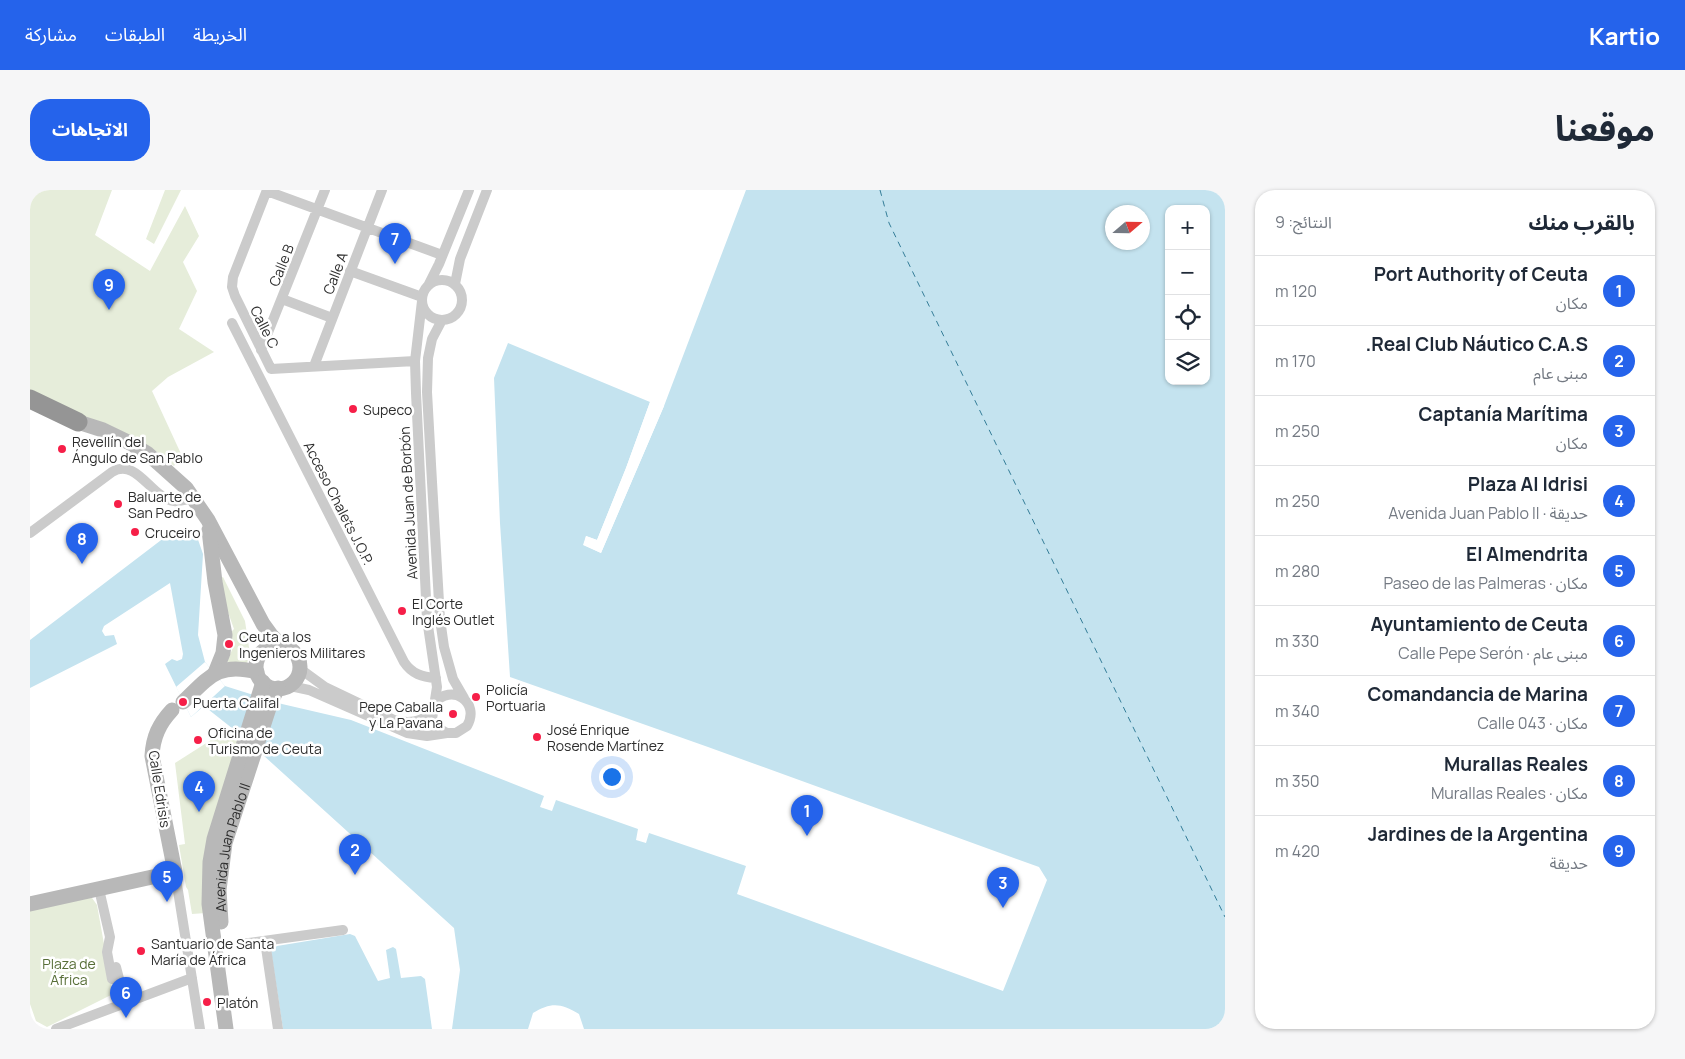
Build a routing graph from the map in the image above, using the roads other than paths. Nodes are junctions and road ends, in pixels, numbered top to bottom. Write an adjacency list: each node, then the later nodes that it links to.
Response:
1 (325, 190): 6 (street, Calle B)
2 (382, 190): 7 (street, Calle A)
3 (468, 190): 8 (street)
4 (487, 190): 11 (street)
5 (267, 191): 6 (street); 17 (street, Calle C)
6 (317, 210): 7 (street); 13 (street, Calle B)
7 (367, 228): 8 (street); 9 (street, Calle A)
8 (442, 255): 10 (street)
9 (350, 271): 12 (street); 14 (street, Calle A)
10 (429, 284): 11 (street); 12 (street)
11 (455, 284): 15 (street)
12 (422, 299): 15 (street); 18 (street, Avenida Juan de Borbón)
13 (282, 300): 14 (street); 17 (street, Calle B)
14 (332, 318): 19 (street, Calle A)
15 (442, 320): 31 (street, Avenida Juan de Borbón)
16 (232, 323): 29 (street, Acceso Chalets J.O.P.)
17 (261, 350): 19 (street, Calle C)
18 (415, 361): 19 (street, Calle C); 29 (street, Avenida Juan de Borbón)
19 (314, 366)
20 (30, 399): 22 (highway)
21 (30, 410): 22 (highway)
22 (78, 422): 23 (main road)
23 (194, 498): 24 (main road); 25 (street)
24 (208, 520): 26 (main road); 28 (main road, Calle Edrisis)
25 (30, 532)
26 (281, 645): 27 (main road); 30 (main road)
27 (299, 668): 30 (main road); 32 (street)
28 (215, 673): 30 (main road); 35 (main road, Calle Edrisis)
29 (436, 678): 32 (street, Avenida Juan de Borbón)
30 (269, 688): 33 (street); 34 (main road)
31 (464, 699): 32 (street); 33 (street)
32 (433, 709): 33 (street)
33 (447, 733)
34 (247, 754): 47 (main road, Avenida Juan Pablo II); 48 (main road, Avenida Juan Pablo II)
35 (175, 872): 36 (main road); 42 (street)
36 (99, 889): 37 (main road); 40 (street)
37 (30, 904)
38 (344, 930): 39 (street)
39 (265, 941): 41 (street); 49 (street)
40 (110, 942): 43 (street); 44 (street)
41 (241, 944)
42 (192, 978): 44 (street); 46 (street)
43 (112, 979)
44 (125, 1002): 45 (street)
45 (61, 1028)
46 (200, 1029)
47 (226, 1029)
48 (234, 1029)
49 (278, 1029)

